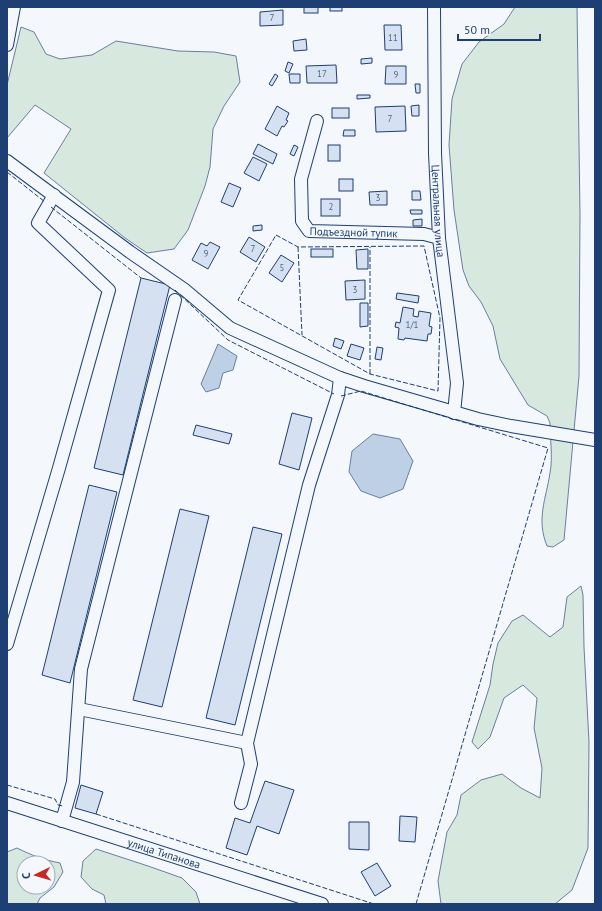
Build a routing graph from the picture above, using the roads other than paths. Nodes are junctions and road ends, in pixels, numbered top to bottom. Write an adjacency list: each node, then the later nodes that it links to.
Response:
1 (14, 7): 3 (street)
2 (434, 7): 7 (street, Центральная улица)
3 (7, 45)
4 (318, 121): 7 (street, Подъездной тупик)
5 (7, 161): 6 (street)
6 (54, 195): 9 (street); 12 (street)
7 (439, 238): 10 (street, Центральная улица)
8 (175, 300): 13 (street)
9 (340, 378): 10 (street); 14 (street)
10 (454, 413): 11 (street)
11 (595, 440)
12 (7, 644)
13 (79, 709): 14 (street); 17 (street)
14 (247, 743): 16 (street)
15 (7, 803): 17 (street, улица Типанова)
16 (241, 803)
17 (62, 821): 18 (street, улица Типанова)
18 (322, 904)

